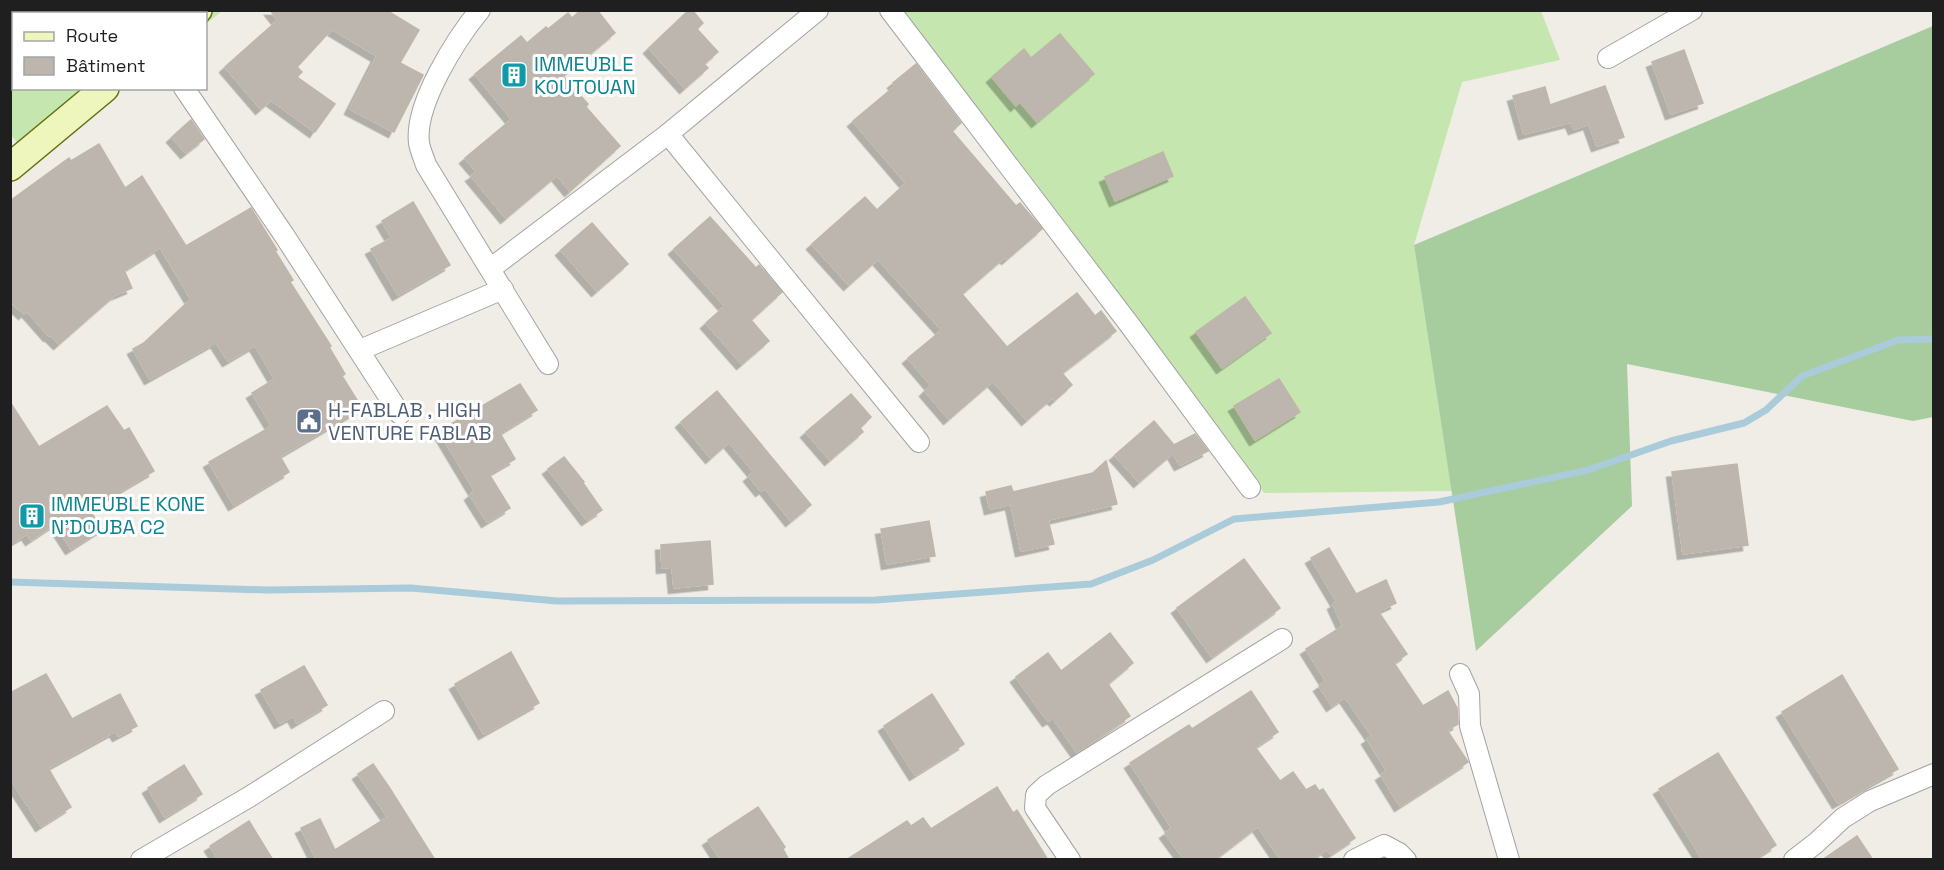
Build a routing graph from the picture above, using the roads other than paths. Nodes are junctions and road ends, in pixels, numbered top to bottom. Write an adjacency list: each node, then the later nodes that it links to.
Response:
1 (480, 10): 10 (street)
2 (818, 10): 8 (street)
3 (890, 10): 16 (street)
4 (1692, 10): 5 (street)
5 (1608, 58)
6 (103, 90): 9 (street)
7 (185, 90): 12 (street)
8 (668, 134): 10 (street); 15 (street)
9 (10, 167)
10 (490, 269): 11 (street)
11 (503, 289): 12 (street); 13 (street)
12 (360, 350): 14 (street)
13 (548, 364)
14 (400, 414)
15 (919, 442)
16 (1250, 488)
17 (1282, 639): 22 (street)
18 (1460, 674): 25 (street)
19 (384, 711): 21 (street)
20 (1934, 774): 26 (street)
21 (141, 860)
22 (1070, 860)
23 (1354, 860): 24 (street)
24 (1406, 860)
25 (1509, 860)
26 (1794, 860)

